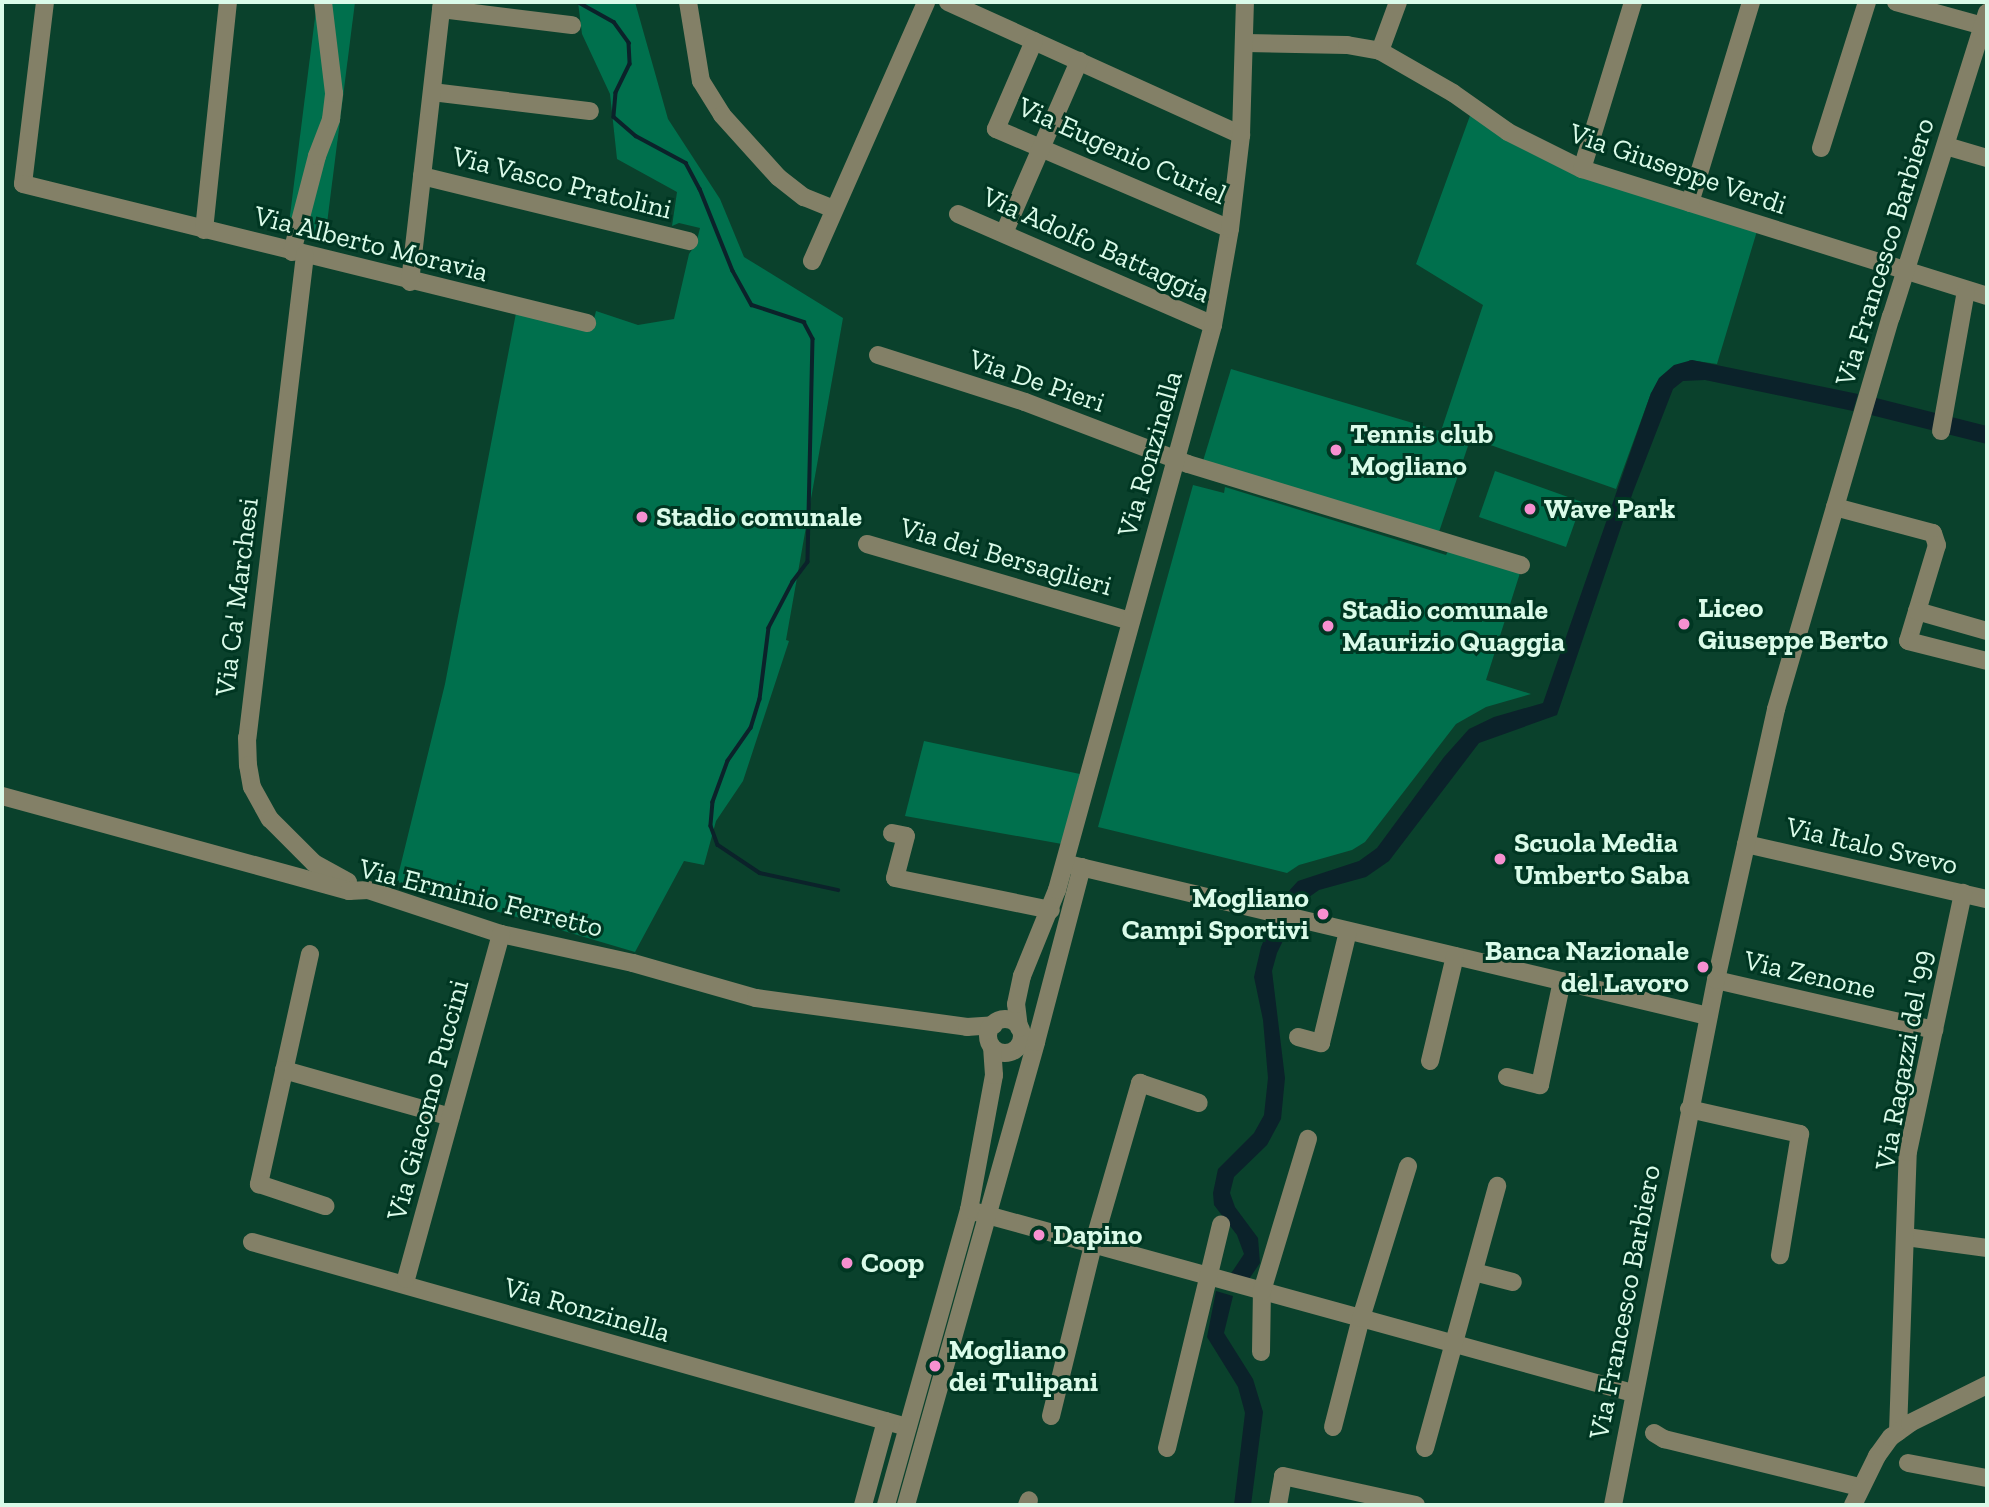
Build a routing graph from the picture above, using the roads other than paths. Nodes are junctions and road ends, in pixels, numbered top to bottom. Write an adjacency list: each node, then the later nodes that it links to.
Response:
1 (45, 2): 33 (street, Via Alberto Moravia)
2 (228, 2): 33 (street)
3 (323, 2): 36 (street, Via Ca' Marchesi)
4 (688, 2): 30 (street)
5 (926, 2): 30 (street)
6 (948, 2): 16 (street)
7 (1245, 2): 17 (street, Via Ronzinella)
8 (1398, 2): 18 (street)
9 (1633, 2): 27 (street)
10 (1751, 2): 29 (street)
11 (1867, 2): 25 (street)
12 (1896, 2): 14 (street)
13 (441, 6): 15 (street); 20 (street)
14 (1985, 20): 23 (street, Via Francesco Barbiero)
15 (572, 25)
16 (1034, 41): 19 (street); 24 (street, Via Eugenio Curiel)
17 (1246, 43): 18 (street, Via Giuseppe Verdi); 22 (street, Via Ronzinella)
18 (1380, 51): 27 (street, Via Giuseppe Verdi)
19 (1079, 61): 22 (street); 24 (street)
20 (432, 92): 21 (street); 28 (street)
21 (590, 111)
22 (1241, 135): 32 (street, Via Ronzinella)
23 (1946, 146): 26 (street); 38 (street, Via Francesco Barbiero)
24 (1041, 148): 32 (street, Via Eugenio Curiel); 34 (street)
25 (1821, 148)
26 (1987, 158)
27 (1582, 169): 29 (street, Via Giuseppe Verdi)
28 (422, 176): 35 (street, Via Vasco Pratolini); 39 (street)
29 (1690, 203): 38 (street, Via Giuseppe Verdi)
30 (833, 209): 37 (street)
31 (958, 214): 34 (street, Via Adolfo Battaggia)
32 (1230, 229): 43 (street, Via Ronzinella)
33 (204, 230): 36 (street, Via Alberto Moravia)
34 (1004, 233): 43 (street, Via Adolfo Battaggia)
35 (689, 241)
36 (298, 254): 39 (street, Via Alberto Moravia); 58 (street, Via Ca' Marchesi)
37 (812, 261)
38 (1906, 272): 40 (street, Via Giuseppe Verdi); 47 (street, Via Francesco Barbiero)
39 (410, 282): 42 (street, Via Alberto Moravia)
40 (1966, 290): 41 (street, Via Giuseppe Verdi); 45 (street)
41 (1987, 296)
42 (587, 323)
43 (1213, 325): 46 (street, Via Ronzinella)
44 (878, 355): 46 (street, Via De Pieri)
45 (1943, 424)
46 (1177, 460): 49 (street, Via De Pieri); 51 (street, Via Ronzinella)
47 (1835, 507): 50 (street); 56 (street, Via Francesco Barbiero)
48 (867, 544): 51 (street, Via dei Bersaglieri)
49 (1521, 565)
50 (1917, 611): 52 (street); 53 (street)
51 (1130, 621): 57 (street, Via Ronzinella)
52 (1987, 631)
53 (1987, 661)
54 (2, 796): 58 (street, Via Erminio Ferretto)
55 (892, 833): 61 (street)
56 (1746, 844): 59 (street, Via Italo Svevo); 66 (street, Via Francesco Barbiero)
57 (1073, 865): 61 (street, Via Ronzinella); 62 (street); 89 (street, Via Ronzinella)
58 (368, 890): 63 (street, Via Erminio Ferretto)
59 (1963, 893): 60 (street, Via Italo Svevo); 73 (street, Via Ragazzi del '99)
60 (1987, 898)
61 (1051, 910): 68 (street, Via Ronzinella)
62 (1348, 931): 65 (street); 74 (street)
63 (501, 934): 71 (street, Via Erminio Ferretto); 83 (street, Via Giacomo Puccini)
64 (310, 954): 78 (street)
65 (1455, 956): 67 (street); 77 (street)
66 (1716, 980): 69 (street, Via Francesco Barbiero); 73 (street, Via Zenone)
67 (1562, 981): 69 (street); 79 (street)
68 (1020, 985): 70 (street, Via Ronzinella); 72 (street, Via Ronzinella)
69 (1708, 1016): 82 (street, Via Francesco Barbiero)
70 (997, 1022): 71 (street, Via Erminio Ferretto); 72 (street); 75 (street, Via Ronzinella)
71 (953, 1026): 75 (street, Via Erminio Ferretto)
72 (1019, 1028): 76 (street, Via Ronzinella)
73 (1934, 1030): 91 (street, Via Ragazzi del '99)
74 (1298, 1037)
75 (991, 1045): 76 (street); 80 (street, Via Ronzinella)
76 (1015, 1049): 80 (street, Via Ronzinella)
77 (1430, 1061)
78 (284, 1070): 83 (street); 87 (street)
79 (1507, 1077)
80 (992, 1086): 88 (street, Via Ronzinella)
81 (1199, 1103): 93 (street)
82 (1689, 1109): 95 (street); 105 (street, Via Francesco Barbiero)
83 (452, 1117): 98 (street, Via Giacomo Puccini)
84 (1308, 1139): 100 (street)
85 (1408, 1166): 101 (street)
86 (1497, 1186): 96 (street)
87 (325, 1206)
88 (969, 1210): 89 (street); 108 (street, Via Ronzinella)
89 (988, 1216): 93 (street); 119 (street, Via Ronzinella)
90 (1221, 1224): 97 (street)
91 (1906, 1237): 94 (street); 110 (street, Via Ragazzi del '99)
92 (252, 1242): 107 (street, Via Ronzinella)
93 (1093, 1245): 97 (street); 106 (street)
94 (1987, 1248)
95 (1780, 1255)
96 (1474, 1272): 99 (street); 102 (street)
97 (1207, 1276): 100 (street); 112 (street)
98 (406, 1279)
99 (1513, 1282)
100 (1262, 1291): 101 (street); 103 (street)
101 (1361, 1318): 102 (street); 109 (street)
102 (1454, 1344): 105 (street); 113 (street)
103 (1261, 1352)
104 (1987, 1385): 110 (street)
105 (1633, 1393): 122 (street, Via Francesco Barbiero)
106 (1051, 1416)
107 (886, 1421): 108 (street, Via Ronzinella); 117 (street)
108 (907, 1427): 118 (street, Via Ronzinella)
109 (1333, 1427)
110 (1898, 1432): 116 (street)
111 (1654, 1433): 116 (street)
112 (1167, 1448)
113 (1425, 1448)
114 (1908, 1463): 115 (street)
115 (1987, 1478)
116 (1860, 1487): 123 (street)
117 (863, 1505)
118 (886, 1505)
119 (906, 1505)
120 (1278, 1505): 121 (street)
121 (1416, 1505)
122 (1613, 1505)
123 (1853, 1505)

